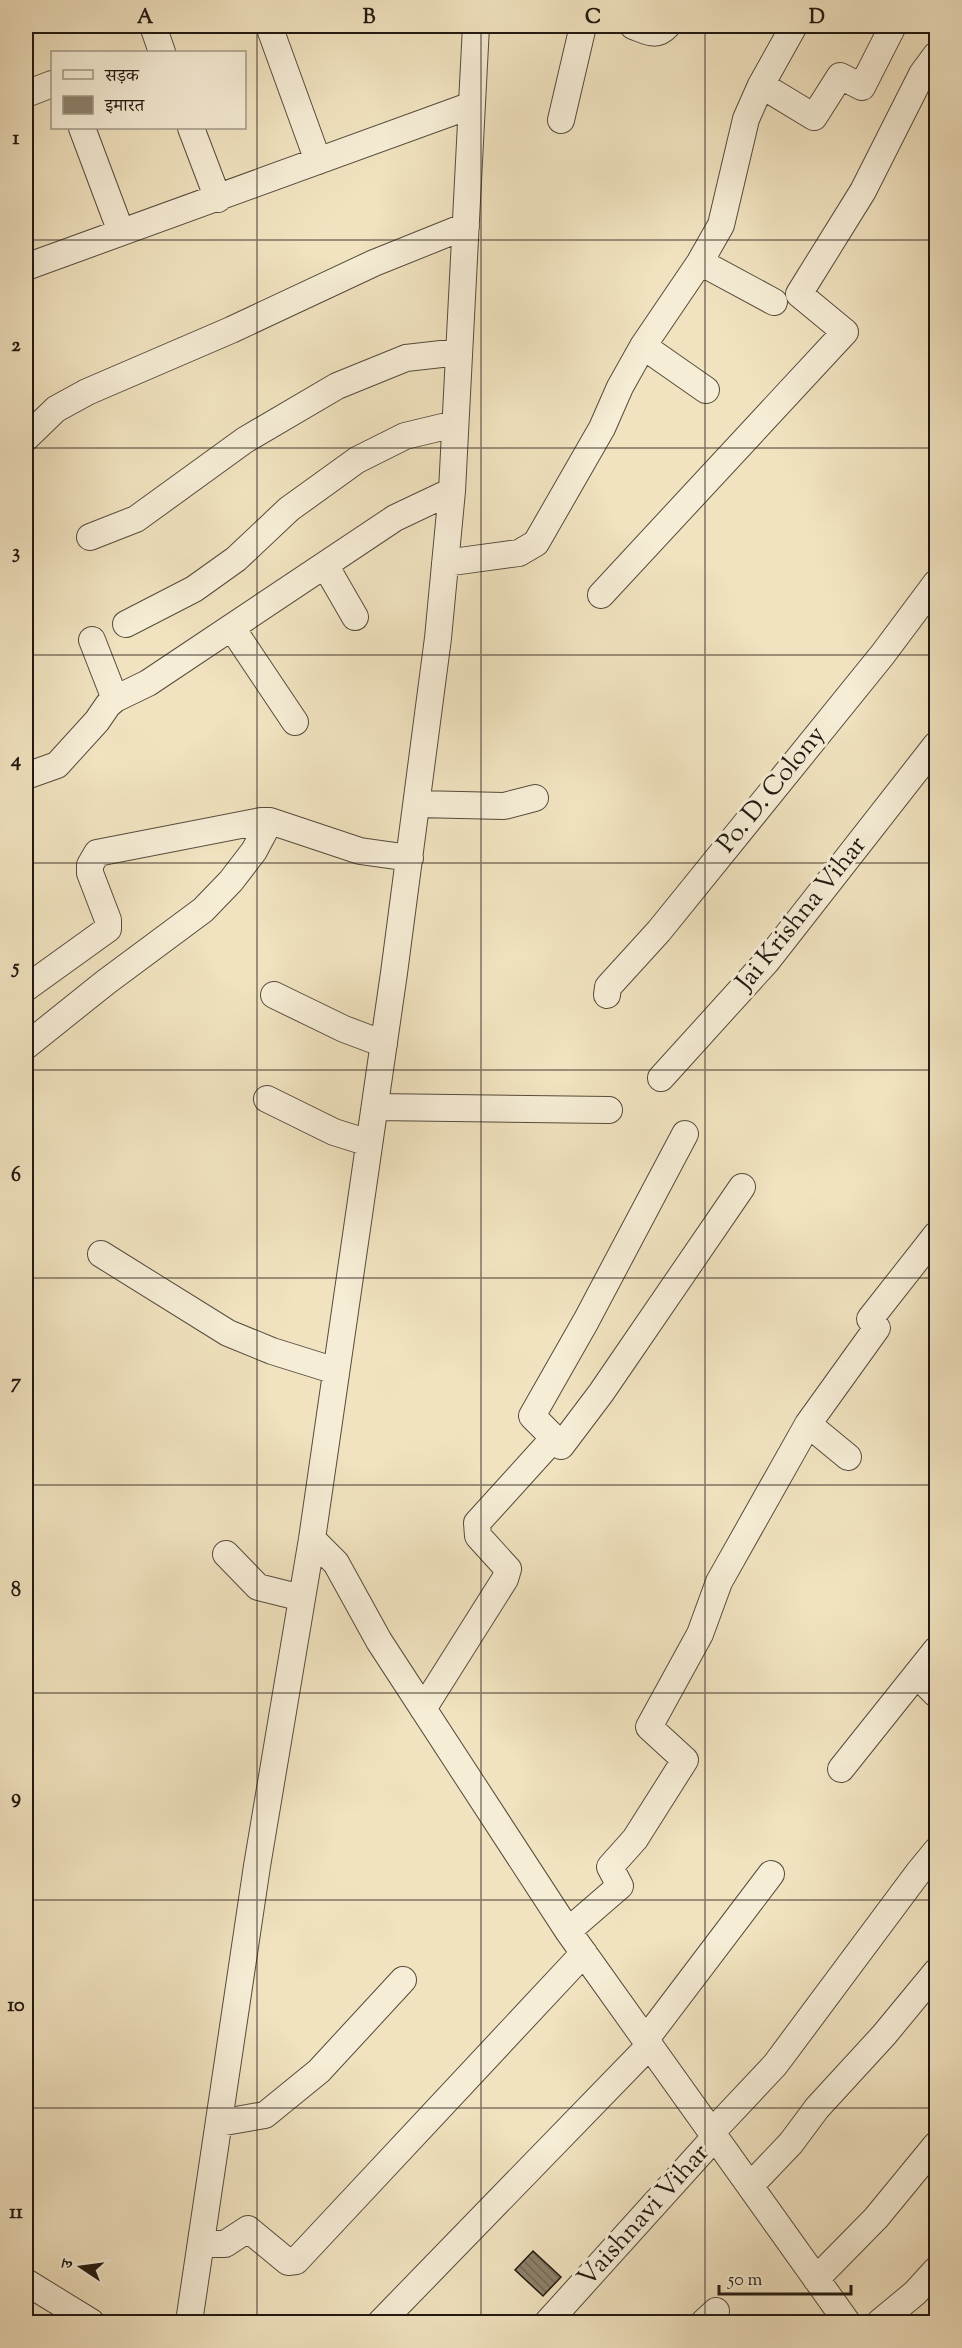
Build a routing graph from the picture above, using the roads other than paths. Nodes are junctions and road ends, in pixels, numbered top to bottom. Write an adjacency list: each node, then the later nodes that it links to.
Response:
1 (269, 26): 16 (street)
2 (473, 26): 12 (street)
3 (583, 26): 13 (street)
4 (633, 26): 5 (street)
5 (667, 26)
6 (794, 26): 10 (street)
7 (893, 26): 10 (street)
8 (936, 55): 33 (street)
9 (51, 84): 11 (street)
10 (761, 85): 20 (street)
11 (26, 94)
12 (472, 105): 16 (street); 18 (street)
13 (561, 120)
14 (82, 129): 19 (street)
15 (191, 129): 17 (street)
16 (318, 161): 17 (street)
17 (218, 199): 19 (street)
18 (466, 226): 24 (street); 27 (street)
19 (121, 232): 21 (street)
20 (700, 262): 22 (street); 23 (street)
21 (26, 267)
22 (774, 302)
23 (643, 346): 25 (street); 30 (street)
24 (459, 352): 26 (street); 29 (street)
25 (706, 390)
26 (455, 424): 28 (street); 35 (street)
27 (26, 438)
28 (452, 491): 30 (street); 31 (street)
29 (90, 537)
30 (445, 563): 43 (street)
31 (326, 565): 34 (street); 36 (street)
32 (936, 583): 48 (street, Po. D. Colony)
33 (601, 595)
34 (355, 617)
35 (126, 624)
36 (232, 628): 38 (street); 39 (street)
37 (92, 640): 38 (street)
38 (115, 699): 41 (street)
39 (295, 722)
40 (936, 745): 51 (street, Jai Krishna Vihar)
41 (26, 776)
42 (535, 798): 43 (street)
43 (417, 804): 45 (street)
44 (270, 821): 45 (street); 46 (street); 50 (street)
45 (410, 858): 49 (street)
46 (26, 988)
47 (274, 995): 49 (street)
48 (607, 995)
49 (384, 1044): 53 (street)
50 (26, 1046)
51 (661, 1078)
52 (267, 1099): 56 (street)
53 (375, 1107): 54 (street); 56 (street)
54 (609, 1110)
55 (685, 1134): 62 (street)
56 (369, 1143): 60 (street)
57 (742, 1187): 62 (street)
58 (936, 1236): 61 (street)
59 (101, 1254): 60 (street)
60 (336, 1371): 64 (street)
61 (808, 1424): 63 (street); 74 (street)
62 (554, 1438): 70 (street)
63 (848, 1457)
64 (312, 1539): 66 (street); 70 (street)
65 (226, 1554): 66 (street)
66 (302, 1598): 79 (street)
67 (936, 1650): 68 (street)
68 (917, 1675): 69 (street); 71 (street)
69 (936, 1694)
70 (423, 1709): 74 (street)
71 (841, 1769)
72 (936, 1851): 80 (street, Vaishnavi Vihar)
73 (771, 1874): 78 (street)
74 (568, 1931): 75 (street)
75 (584, 1953): 78 (street); 83 (street)
76 (936, 1972): 82 (street)
77 (403, 1980): 79 (street)
78 (648, 2042): 80 (street); 89 (street)
79 (219, 2123): 83 (street)
80 (713, 2135): 82 (street); 90 (street, Vaishnavi Vihar)
81 (936, 2145): 85 (street)
82 (750, 2186): 85 (street)
83 (201, 2244): 88 (street)
84 (936, 2270): 92 (street)
85 (816, 2279): 91 (street)
86 (26, 2282): 87 (street)
87 (91, 2322)
88 (189, 2322)
89 (381, 2322)
90 (548, 2322)
91 (847, 2322)
92 (880, 2322)

